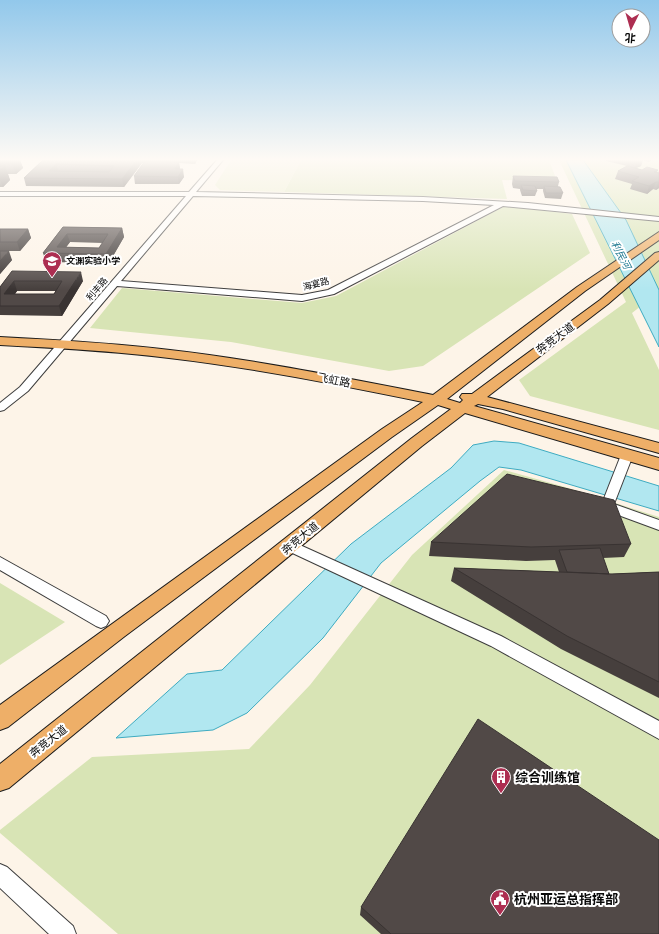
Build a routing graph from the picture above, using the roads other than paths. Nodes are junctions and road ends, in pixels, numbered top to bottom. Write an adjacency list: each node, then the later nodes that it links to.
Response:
1 (185, 204): 7 (street, 利丰路)
2 (495, 204): 3 (street)
3 (502, 204): 4 (street); 7 (street, 海宴路)
4 (659, 219)
5 (659, 234): 11 (main road, 奔竞大道)
6 (656, 257): 12 (main road, 奔竞大道)
7 (115, 283): 10 (street, 利丰路)
8 (0, 335): 10 (main road, 飞虹路)
9 (0, 341): 10 (main road, 飞虹路)
10 (66, 341): 11 (main road, 飞虹路); 13 (street, 利丰路)
11 (441, 396): 12 (main road, 飞虹路); 21 (main road, 奔竞大道)
12 (468, 403): 14 (main road, 飞虹路); 15 (main road, 飞虹路); 18 (main road, 奔竞大道)
13 (0, 408)
14 (659, 448)
15 (624, 461): 16 (main road, 飞虹路); 17 (street)
16 (659, 464)
17 (659, 525)
18 (291, 546): 22 (street); 23 (main road, 奔竞大道)
19 (0, 563): 20 (street)
20 (101, 621)
21 (0, 719)
22 (659, 730)
23 (0, 779)
24 (0, 874): 25 (street)
25 (64, 934)

